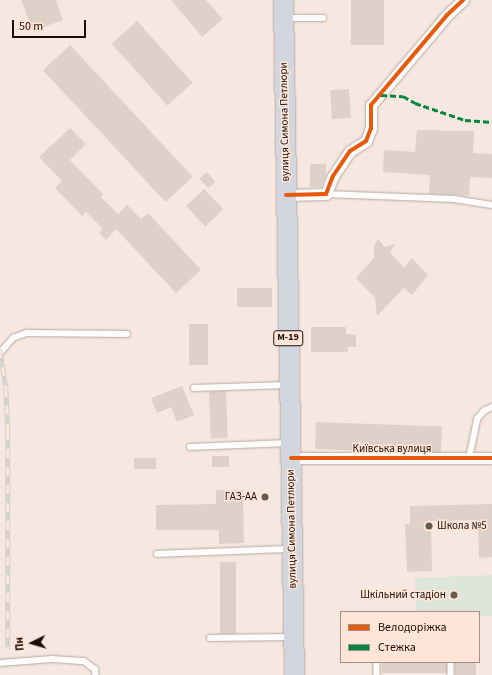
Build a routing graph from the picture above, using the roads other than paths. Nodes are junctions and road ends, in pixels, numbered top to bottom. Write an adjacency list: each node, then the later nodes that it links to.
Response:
1 (463, 0): 4 (street)
2 (283, 9): 3 (lane); 5 (highway, вулиця Симона Петлюри / М-19)
3 (323, 18)
4 (326, 194): 5 (street); 6 (lane)
5 (286, 195): 9 (highway, вулиця Симона Петлюри / М-19)
6 (492, 205)
7 (127, 334): 8 (lane)
8 (0, 353)
9 (289, 385): 10 (lane); 13 (highway, вулиця Симона Петлюри / М-19)
10 (194, 388)
11 (492, 407): 14 (lane)
12 (190, 447): 13 (lane)
13 (291, 450): 14 (street, Київська вулиця); 16 (highway, вулиця Симона Петлюри / М-19)
14 (469, 458): 15 (street, Київська вулиця)
15 (492, 458)
16 (292, 549): 17 (lane); 18 (highway, вулиця Симона Петлюри / М-19)
17 (156, 554)
18 (294, 637): 19 (lane); 24 (highway, вулиця Симона Петлюри / М-19)
19 (210, 638)
20 (0, 663): 23 (lane)
21 (376, 663): 25 (lane)
22 (451, 663): 26 (lane)
23 (96, 675)
24 (294, 675)
25 (377, 675)
26 (451, 675)

